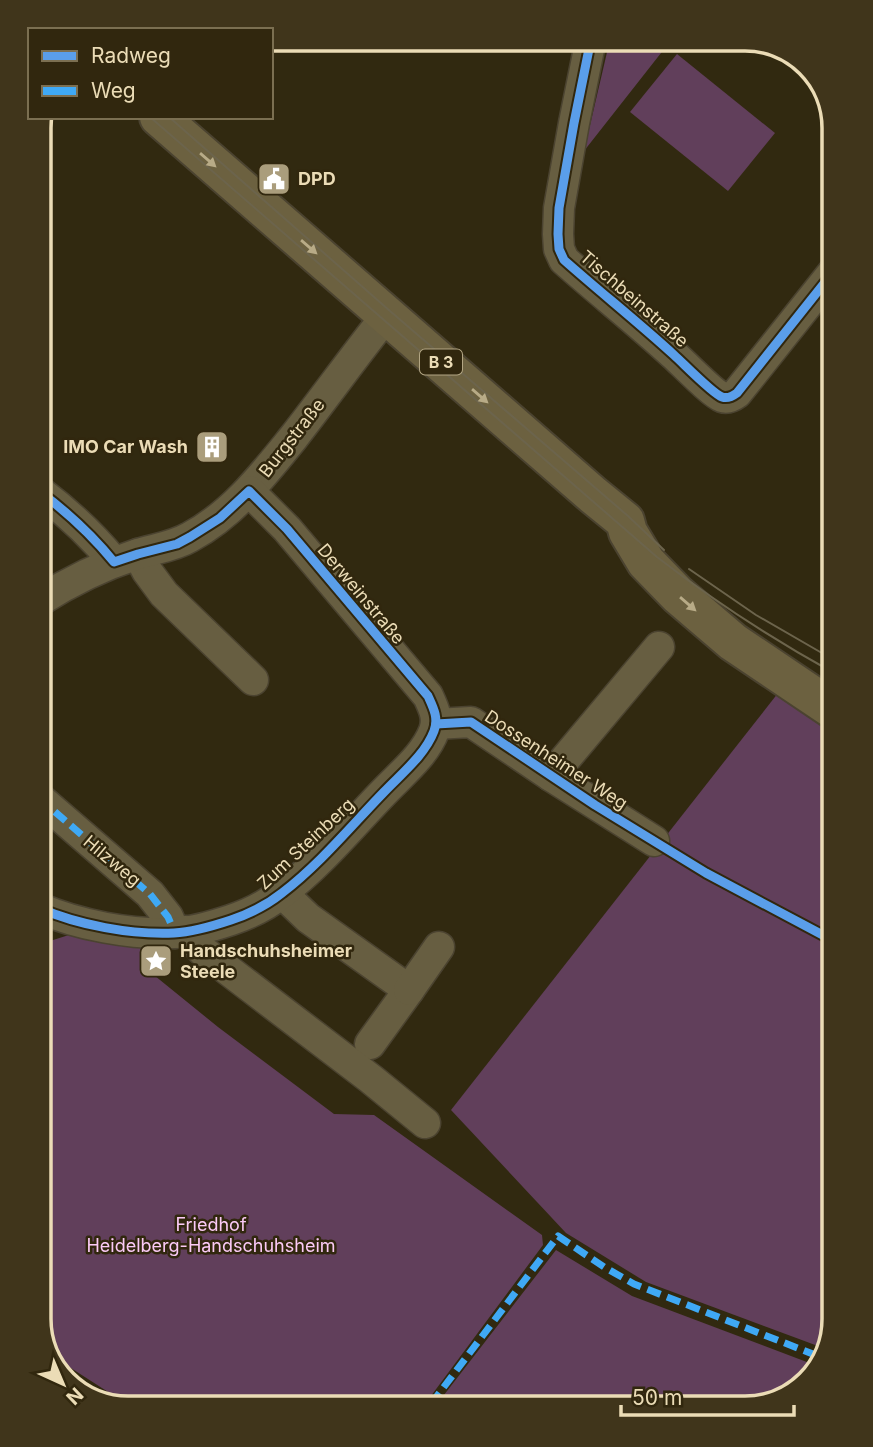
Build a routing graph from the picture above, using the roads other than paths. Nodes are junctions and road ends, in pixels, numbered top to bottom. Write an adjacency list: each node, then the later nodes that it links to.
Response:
1 (589, 51): 3 (street, Tischbeinstraße)
2 (161, 119): 4 (main road, B 3, one-way to 4)
3 (822, 287)
4 (387, 315): 5 (street, Burgstraße); 11 (main road, B 3, one-way to 11)
5 (249, 491): 7 (street, Burgstraße); 12 (street, Derweinstraße)
6 (51, 500): 7 (street)
7 (126, 558): 8 (street, Burgstraße); 10 (street)
8 (51, 594)
9 (659, 647): 13 (street, Dossenheimer Weg)
10 (253, 680)
11 (822, 701)
12 (436, 724): 13 (street, Dossenheimer Weg); 16 (street, Zum Steinberg)
13 (551, 776): 15 (street, Dossenheimer Weg)
14 (51, 809): 18 (street, Hilzweg)
15 (654, 841)
16 (282, 893): 18 (street, Zum Steinberg); 20 (street, Zum Steinberg)
17 (51, 913): 18 (street, Zum Steinberg)
18 (180, 932): 22 (street)
19 (439, 947): 20 (street)
20 (409, 990): 21 (street)
21 (370, 1044)
22 (425, 1123)

